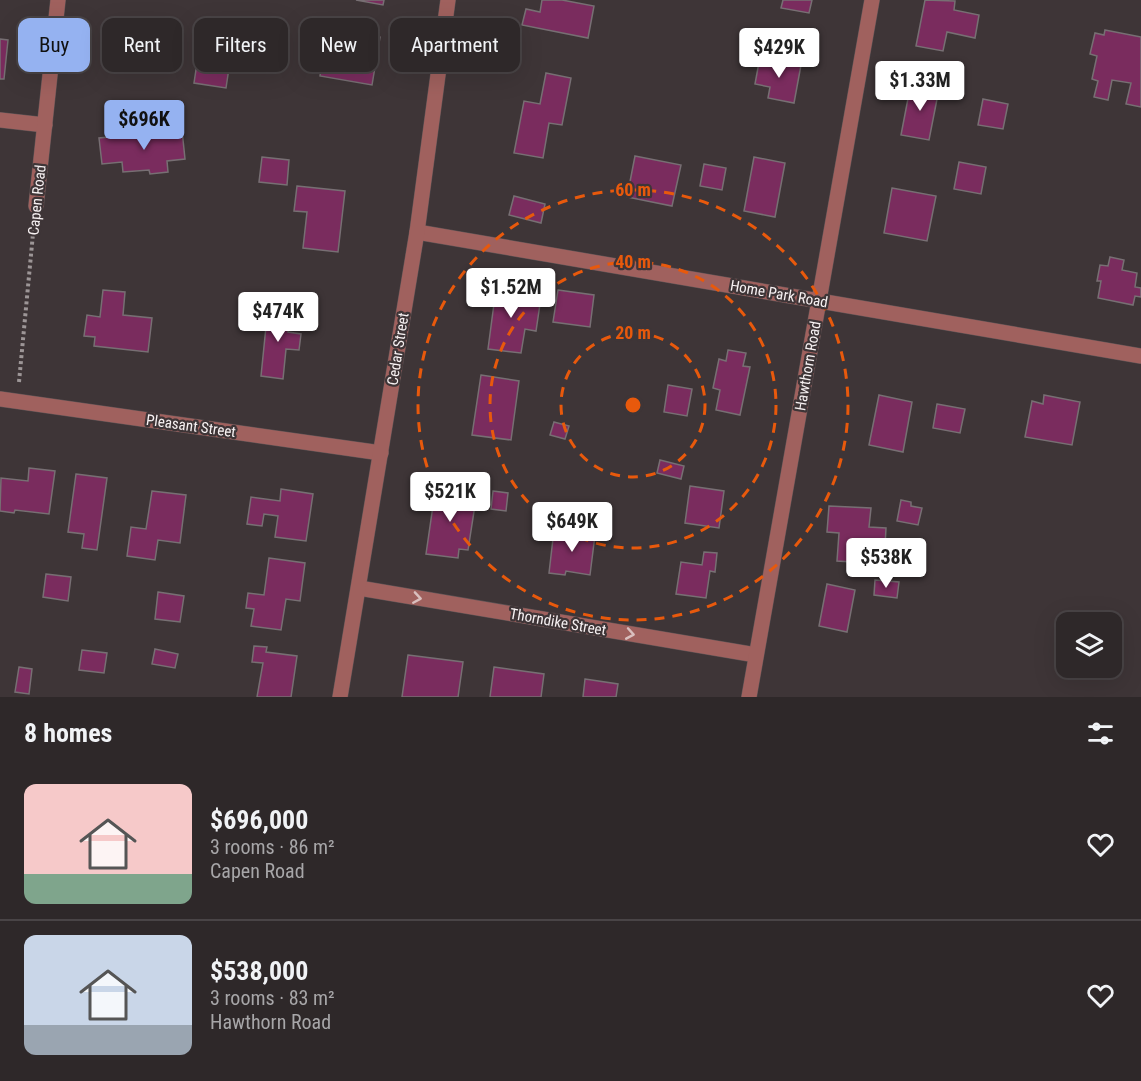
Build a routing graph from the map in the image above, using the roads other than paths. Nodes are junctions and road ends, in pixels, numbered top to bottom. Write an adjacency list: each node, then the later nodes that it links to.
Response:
1 (58, 0): 5 (street, Capen Road)
2 (448, 0): 7 (street, Cedar Street)
3 (872, 0): 8 (street, Hawthorn Road)
4 (0, 120): 5 (street)
5 (45, 125): 6 (street, Capen Road)
6 (36, 206)
7 (417, 232): 8 (street, Home Park Road); 11 (street, Cedar Street)
8 (819, 301): 9 (street, Home Park Road); 13 (street, Hawthorn Road)
9 (1141, 356)
10 (0, 399): 11 (street, Pleasant Street)
11 (381, 453): 12 (street, Cedar Street)
12 (359, 588): 13 (street, Thorndike Street, one-way to 13); 14 (street, Cedar Street)
13 (756, 655): 15 (street, Hawthorn Road)
14 (340, 697)
15 (749, 697)

